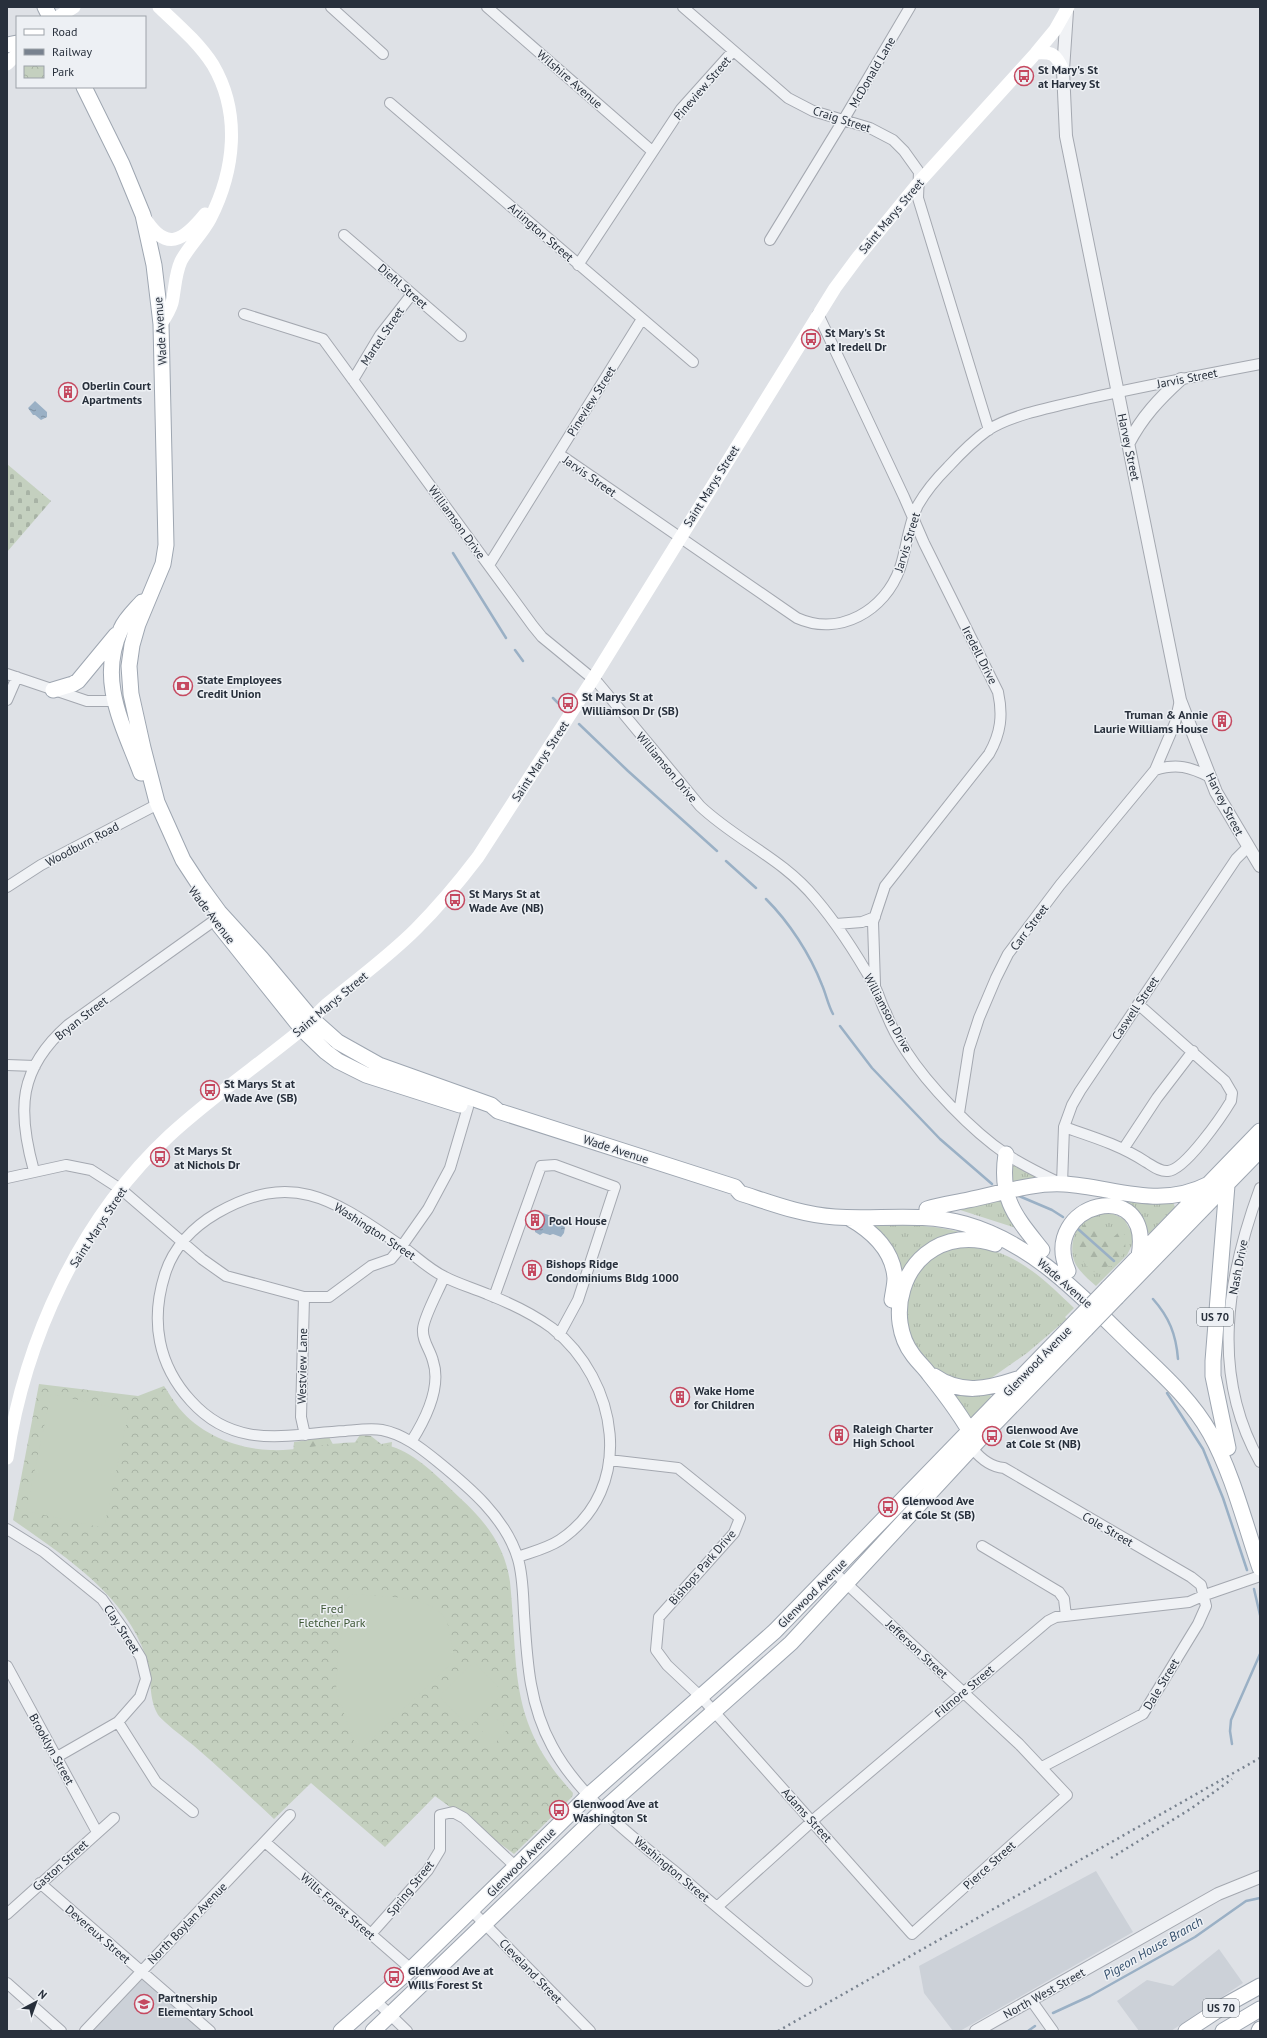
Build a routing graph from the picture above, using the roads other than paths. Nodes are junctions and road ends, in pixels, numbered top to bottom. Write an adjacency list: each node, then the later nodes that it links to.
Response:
1 (45, 7): 9 (main road)
2 (74, 7): 10 (main road)
3 (159, 7): 22 (main road)
4 (331, 7): 13 (street)
5 (487, 7): 20 (street, Wilshire Avenue)
6 (683, 7): 11 (street, Craig Street)
7 (910, 7): 19 (street, McDonald Lane)
8 (1068, 9): 12 (main road, Saint Marys Street); 16 (street, Harvey Street)
9 (50, 16)
10 (60, 16)
11 (733, 51): 19 (street, Craig Street); 20 (street, Pineview Street)
12 (1036, 53): 16 (main road); 21 (main road, Saint Marys Street)
13 (383, 54)
14 (16, 55): 15 (main road)
15 (7, 64)
16 (1063, 70): 37 (street, Harvey Street)
17 (84, 88): 23 (main road, Wade Avenue)
18 (390, 103): 26 (street, Arlington Street)
19 (844, 119): 21 (street, Craig Street); 25 (street, McDonald Lane)
20 (652, 151): 26 (street, Pineview Street)
21 (920, 181): 29 (main road, Saint Marys Street); 38 (street, Craig Street)
22 (222, 192): 23 (main road); 31 (main road)
23 (143, 215): 31 (main road, Wade Avenue)
24 (344, 235): 27 (street, Diehl Street)
25 (770, 240)
26 (578, 265): 30 (street, Arlington Street)
27 (412, 294): 32 (street, Diehl Street); 36 (street, Martel Street)
28 (244, 314): 36 (street, Williamson Drive)
29 (818, 314): 41 (street, Iredell Drive); 42 (main road, Saint Marys Street)
30 (642, 319): 33 (street, Arlington Street); 40 (street, Pineview Street)
31 (161, 324): 44 (main road, Wade Avenue)
32 (461, 336)
33 (693, 362)
34 (1260, 364): 35 (street, Jarvis Street)
35 (1181, 379): 37 (street, Jarvis Street); 39 (street)
36 (353, 380): 43 (street, Williamson Drive)
37 (1118, 392): 38 (street, Jarvis Street); 39 (street, Harvey Street)
38 (989, 430): 41 (street, Jarvis Street)
39 (1128, 444): 51 (street, Harvey Street)
40 (559, 454): 42 (street, Jarvis Street); 43 (street, Pineview Street)
41 (913, 518): 42 (street, Jarvis Street); 60 (street, Iredell Drive)
42 (679, 538): 48 (main road, Saint Marys Street)
43 (489, 565): 48 (street, Williamson Drive)
44 (153, 588): 45 (main road, Wade Avenue); 46 (main road, Wade Avenue)
45 (138, 624): 52 (main road); 53 (main road, Wade Avenue)
46 (121, 628): 49 (main road); 52 (main road, Wade Avenue)
47 (12, 676): 49 (street); 50 (street)
48 (593, 679): 62 (street, Williamson Drive); 65 (main road, Saint Marys Street)
49 (53, 690): 52 (street)
50 (7, 700)
51 (1180, 700): 54 (street, Carr Street); 55 (street, Harvey Street)
52 (114, 701): 53 (main road); 56 (main road, Wade Avenue)
53 (143, 748): 56 (main road, Wade Avenue)
54 (1155, 770): 55 (street); 71 (street, Carr Street)
55 (1210, 777): 57 (street, Harvey Street)
56 (155, 805): 59 (street, Woodburn Road); 61 (main road, Wade Avenue)
57 (1248, 847): 58 (street, Harvey Street); 64 (street, Caswell Street)
58 (1260, 866)
59 (7, 887)
60 (875, 917): 62 (street); 63 (street, Iredell Drive)
61 (219, 918): 65 (main road, Wade Avenue); 68 (street, Bryan Street)
62 (836, 924): 63 (street, Williamson Drive)
63 (875, 987): 71 (street, Williamson Drive)
64 (1138, 1004): 66 (street); 72 (street, Caswell Street)
65 (307, 1024): 69 (main road, Wade Avenue); 70 (main road, Wade Avenue); 84 (main road, Saint Marys Street)
66 (1193, 1051): 74 (street); 74 (street)
67 (7, 1064): 68 (street)
68 (35, 1066): 77 (street, Bryan Street)
69 (468, 1107): 70 (main road, Wade Avenue); 92 (street)
70 (498, 1111): 82 (main road, Wade Avenue)
71 (959, 1113): 76 (street, Williamson Drive)
72 (1064, 1127): 74 (street); 79 (street, Caswell Street)
73 (1260, 1132): 80 (main road, Glenwood Avenue)
74 (1124, 1148)
75 (1260, 1150): 81 (main road, Glenwood Avenue)
76 (1006, 1154): 79 (street, Williamson Drive); 85 (main road)
77 (34, 1171): 78 (street); 84 (street)
78 (7, 1178)
79 (1062, 1184): 85 (main road); 86 (main road); 88 (main road)
80 (1209, 1184): 86 (main road); 89 (main road, Glenwood Avenue)
81 (1227, 1185): 89 (main road, Glenwood Avenue); 108 (main road, US 70)
82 (735, 1187): 87 (main road, Wade Avenue); 90 (main road, Wade Avenue)
83 (1260, 1188): 111 (street, Nash Drive)
84 (122, 1190): 91 (street); 109 (main road, Saint Marys Street)
85 (1006, 1191): 87 (main road); 94 (main road)
86 (1168, 1196): 89 (main road)
87 (927, 1209): 94 (main road, Wade Avenue)
88 (1124, 1209): 95 (main road); 96 (main road)
89 (1189, 1214): 95 (main road, Glenwood Avenue); 98 (main road, Glenwood Avenue)
90 (849, 1218): 93 (main road, Wade Avenue); 106 (main road)
91 (182, 1241): 92 (street, Washington Street); 99 (street); 105 (street, Washington Street)
92 (402, 1246): 97 (street, Washington Street); 99 (street)
93 (1023, 1249): 103 (main road); 116 (main road, Wade Avenue)
94 (1042, 1250): 96 (main road, Wade Avenue)
95 (1139, 1256): 98 (main road, Glenwood Avenue)
96 (1068, 1271): 108 (main road, Wade Avenue)
97 (444, 1277): 100 (street, Washington Street); 107 (street)
98 (1113, 1292): 101 (main road, Glenwood Avenue, bridge)
99 (304, 1297): 105 (street, Westview Lane)
100 (494, 1297): 102 (street, Washington Street); 102 (street)
101 (1082, 1324): 104 (main road, Glenwood Avenue); 106 (main road, Glenwood Avenue)
102 (559, 1335): 110 (street, Washington Street)
103 (928, 1372): 104 (main road); 106 (main road)
104 (1019, 1379): 106 (main road, Glenwood Avenue)
105 (305, 1435): 107 (street, Washington Street)
106 (970, 1440): 117 (main road, Glenwood Avenue); 119 (main road, Glenwood Avenue); 120 (street, Cole Street)
107 (411, 1442): 115 (street, Washington Street)
108 (1228, 1448): 113 (main road, Wade Avenue / US 70)
109 (7, 1458)
110 (609, 1460): 115 (street, Washington Street); 124 (street, Bishops Park Drive)
111 (1260, 1462)
112 (7, 1529): 126 (street, Clay Street)
113 (1260, 1539)
114 (982, 1546): 121 (street)
115 (518, 1557): 129 (street, Washington Street)
116 (1260, 1568)
117 (834, 1572): 119 (street, Jefferson Street); 124 (main road, Glenwood Avenue)
118 (1260, 1576): 120 (street, Filmore Street)
119 (847, 1584): 123 (street, Jefferson Street); 125 (main road, Glenwood Avenue)
120 (1205, 1595): 121 (street, Filmore Street); 128 (street, Dale Street)
121 (1066, 1616): 123 (street, Filmore Street)
122 (7, 1666): 127 (street, Brooklyn Street)
123 (964, 1692): 128 (street, Jefferson Street); 135 (street, Filmore Street)
124 (701, 1696): 125 (street, Adams Street); 129 (main road, Glenwood Avenue)
125 (714, 1711): 131 (main road, Glenwood Avenue); 135 (street, Adams Street)
126 (118, 1722): 127 (street, Clay Street); 132 (street)
127 (57, 1757): 136 (street, Brooklyn Street)
128 (1042, 1767): 130 (street, Jefferson Street)
129 (589, 1795): 131 (street, Washington Street); 138 (main road, Glenwood Avenue)
130 (1067, 1795): 146 (street, Pierce Street)
131 (603, 1810): 141 (street, Washington Street); 144 (main road, Glenwood Avenue)
132 (193, 1812)
133 (290, 1815): 137 (street, North Boylan Avenue)
134 (114, 1818): 136 (street, Gaston Street)
135 (813, 1822): 141 (street, Filmore Street); 146 (street, Adams Street)
136 (98, 1832): 140 (street, Gaston Street)
137 (265, 1842): 145 (street, Wills Forest Street); 148 (street, North Boylan Avenue)
138 (516, 1867): 142 (main road, Glenwood Avenue); 145 (street, Spring Street)
139 (1260, 1877): 153 (street, North West Street)
140 (40, 1883): 143 (street, Gaston Street); 148 (street, Devereux Street)
141 (717, 1907): 149 (street, Washington Street)
142 (472, 1911): 144 (street, Cleveland Street); 147 (main road, Glenwood Avenue)
143 (7, 1914)
144 (486, 1924): 151 (main road, Glenwood Avenue); 163 (street, Cleveland Street)
145 (371, 1934): 147 (street, Wills Forest Street)
146 (912, 1934)
147 (411, 1969): 151 (main road); 154 (main road, Glenwood Avenue)
148 (141, 1971): 158 (street, North Boylan Avenue); 159 (street, Devereux Street)
149 (807, 1981)
150 (7, 1983): 157 (street)
151 (425, 1983): 156 (main road, Glenwood Avenue)
152 (1259, 1986): 166 (main road, US 70)
153 (1031, 2000): 164 (street, North West Street); 165 (street)
154 (376, 2001): 156 (street); 160 (main road, Glenwood Avenue)
155 (1260, 2009): 167 (main road)
156 (392, 2015): 161 (main road, Glenwood Avenue); 162 (street)
157 (61, 2031)
158 (85, 2031)
159 (210, 2031)
160 (341, 2031)
161 (373, 2031)
162 (407, 2031)
163 (590, 2031)
164 (976, 2031)
165 (1053, 2031)
166 (1186, 2031)
167 (1223, 2031)

